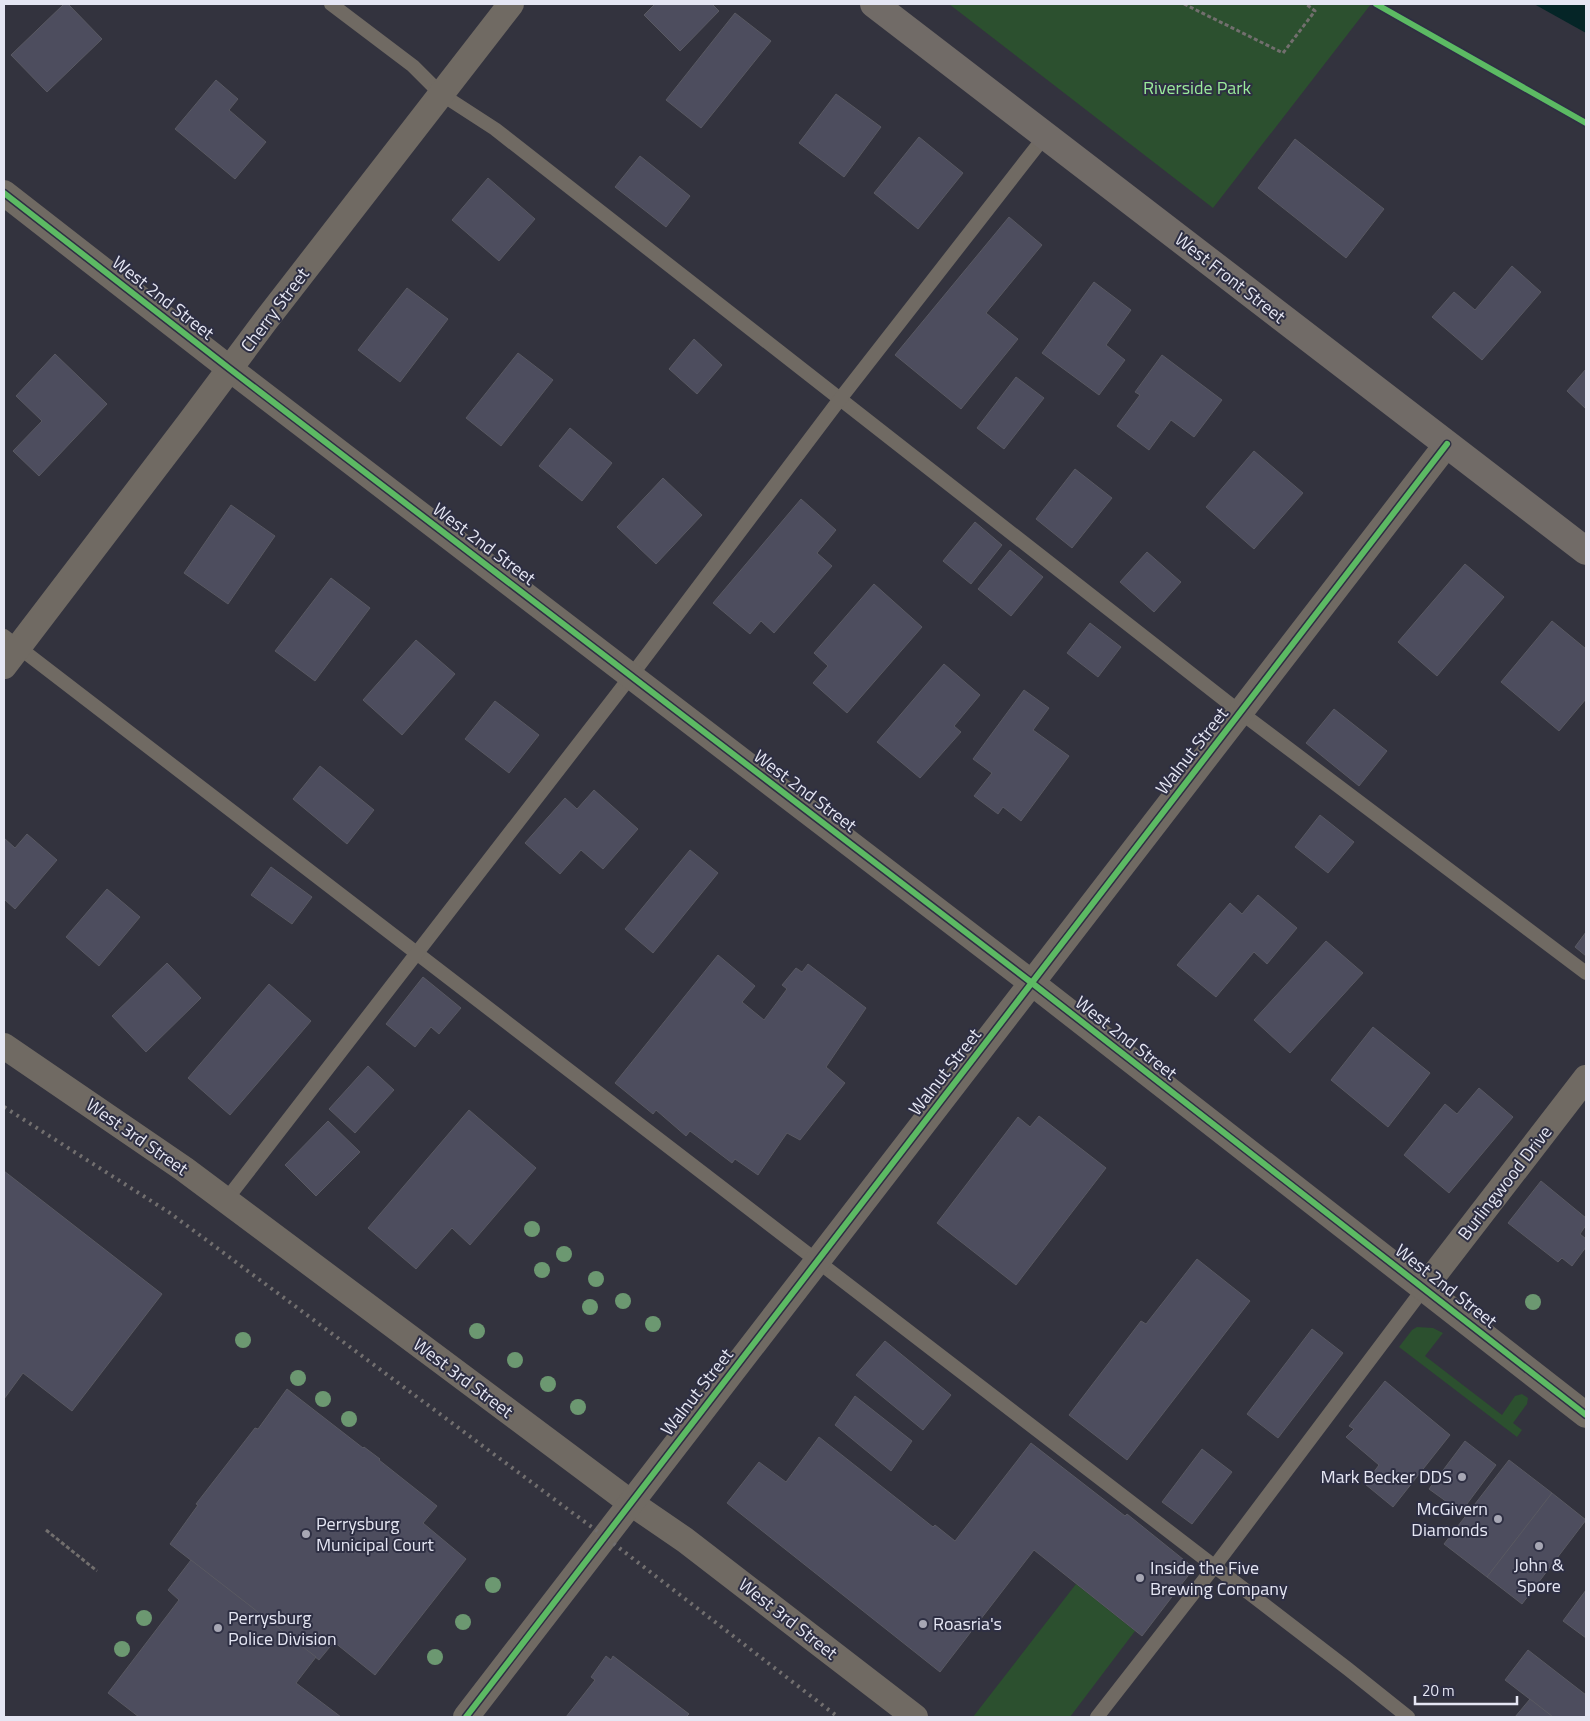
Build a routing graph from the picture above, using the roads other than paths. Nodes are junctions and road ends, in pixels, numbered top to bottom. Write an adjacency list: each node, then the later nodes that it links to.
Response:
1 (331, 4): 4 (lane)
2 (511, 4): 4 (street, Cherry Street)
3 (874, 4): 5 (main road, West Front Street)
4 (441, 94): 7 (street, Cherry Street); 8 (lane)
5 (1045, 136): 8 (lane); 9 (main road, West Front Street)
6 (4, 193): 7 (street, West 2nd Street)
7 (230, 369): 11 (street, Cherry Street); 12 (street, West 2nd Street)
8 (840, 399): 12 (lane); 13 (lane)
9 (1447, 444): 10 (main road, West Front Street); 13 (street, Walnut Street)
10 (1586, 551)
11 (9, 650): 14 (lane)
12 (631, 676): 14 (lane); 16 (street, West 2nd Street)
13 (1240, 712): 15 (lane); 16 (street, Walnut Street)
14 (416, 953): 19 (lane); 20 (lane)
15 (1586, 973)
16 (1032, 983): 20 (street, Walnut Street); 21 (street, West 2nd Street)
17 (4, 1046): 19 (street, West 3rd Street)
18 (1586, 1078): 21 (street, Burlingwood Drive)
19 (226, 1200): 23 (street, West 3rd Street)
20 (817, 1261): 23 (street, Walnut Street); 24 (lane)
21 (1424, 1288): 22 (street, West 2nd Street); 24 (lane)
22 (1586, 1415)
23 (631, 1504): 25 (street, Walnut Street); 26 (street, West 3rd Street)
24 (1214, 1567): 27 (lane); 28 (lane)
25 (466, 1717)
26 (916, 1717)
27 (1097, 1717)
28 (1408, 1717)

